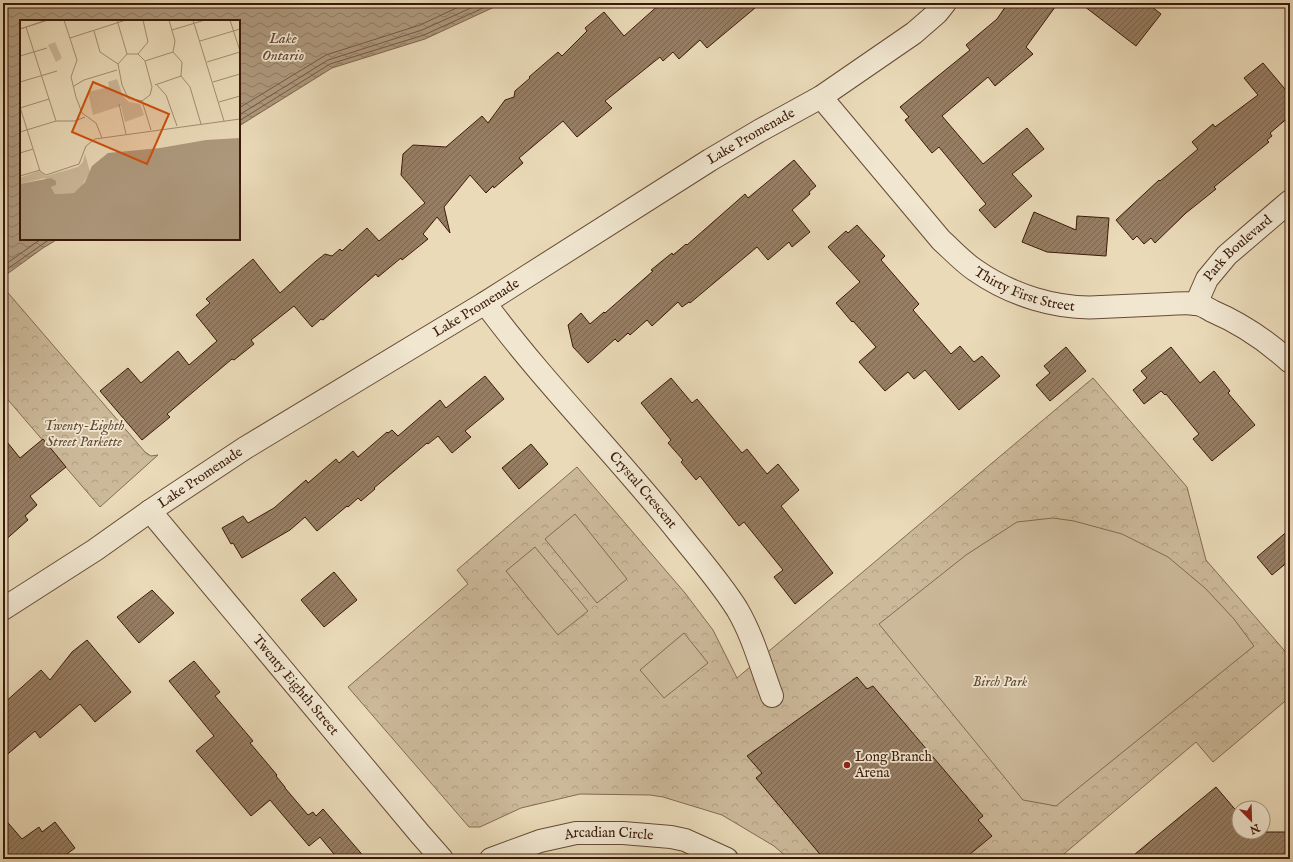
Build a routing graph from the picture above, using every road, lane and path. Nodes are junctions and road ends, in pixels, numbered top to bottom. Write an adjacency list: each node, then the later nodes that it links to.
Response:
1 (945, 3): 2 (street, Lake Promenade)
2 (821, 97): 4 (street, Lake Promenade); 5 (street, Thirty First Street)
3 (1290, 201): 5 (street, Park Boulevard)
4 (485, 303): 7 (street, Lake Promenade); 9 (street, Crystal Crescent)
5 (1196, 304): 6 (street, Thirty First Street)
6 (1290, 362)
7 (150, 511): 8 (street, Lake Promenade); 10 (street, Twenty Eighth Street)
8 (3, 609)
9 (772, 696)
10 (442, 859)
11 (491, 859): 12 (street, Arcadian Circle)
12 (727, 859)

